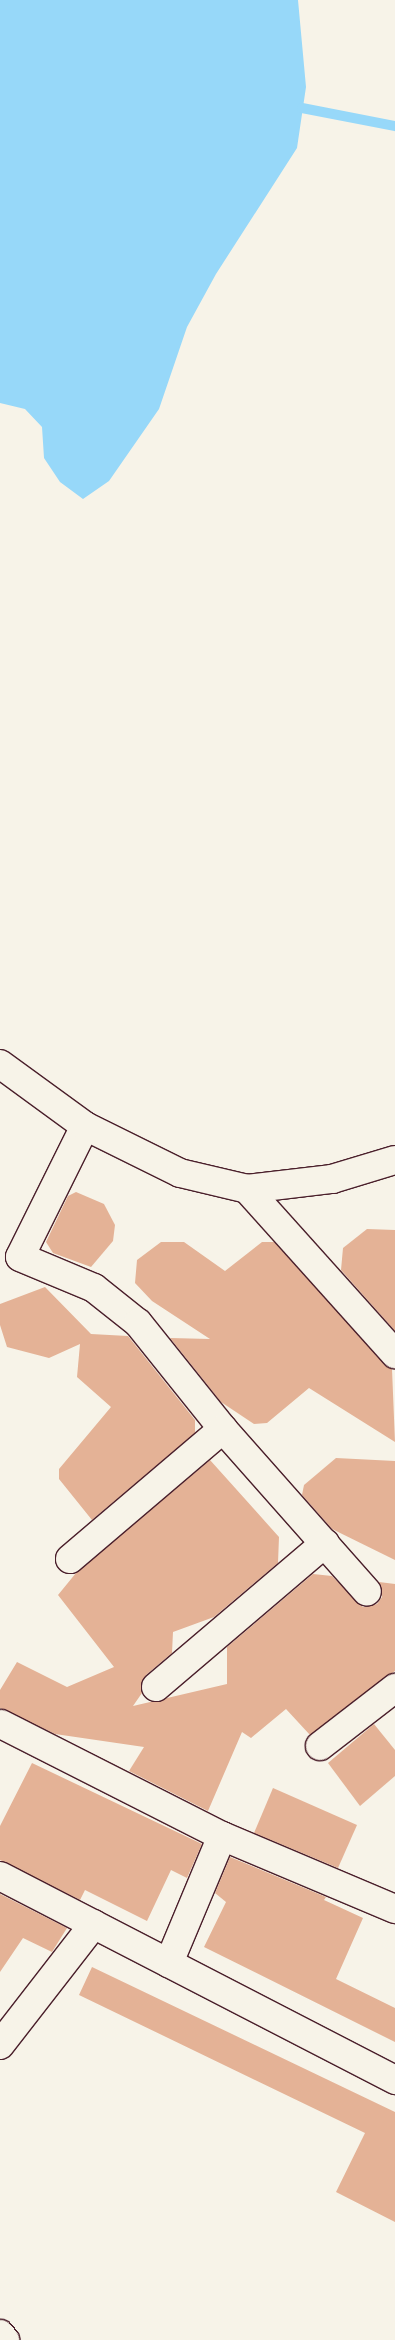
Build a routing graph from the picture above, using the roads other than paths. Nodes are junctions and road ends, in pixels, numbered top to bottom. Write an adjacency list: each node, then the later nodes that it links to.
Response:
1 (0, 1064): 2 (street)
2 (86, 1126): 4 (street); 6 (street)
3 (395, 1160): 4 (street)
4 (248, 1189): 5 (street)
5 (395, 1354)
6 (223, 1429): 7 (street); 8 (street)
7 (325, 1544): 9 (street); 10 (street)
8 (70, 1559)
9 (367, 1592)
10 (156, 1687)
11 (395, 1688): 13 (street)
12 (1, 1724): 14 (street)
13 (320, 1746)
14 (222, 1836): 16 (street); 18 (street)
15 (0, 1876): 17 (street)
16 (395, 1909)
17 (94, 1924): 18 (street); 19 (street)
18 (169, 1963): 20 (street)
19 (0, 2045)
20 (395, 2080)
21 (0, 2334): 22 (street)
22 (5, 2340)

